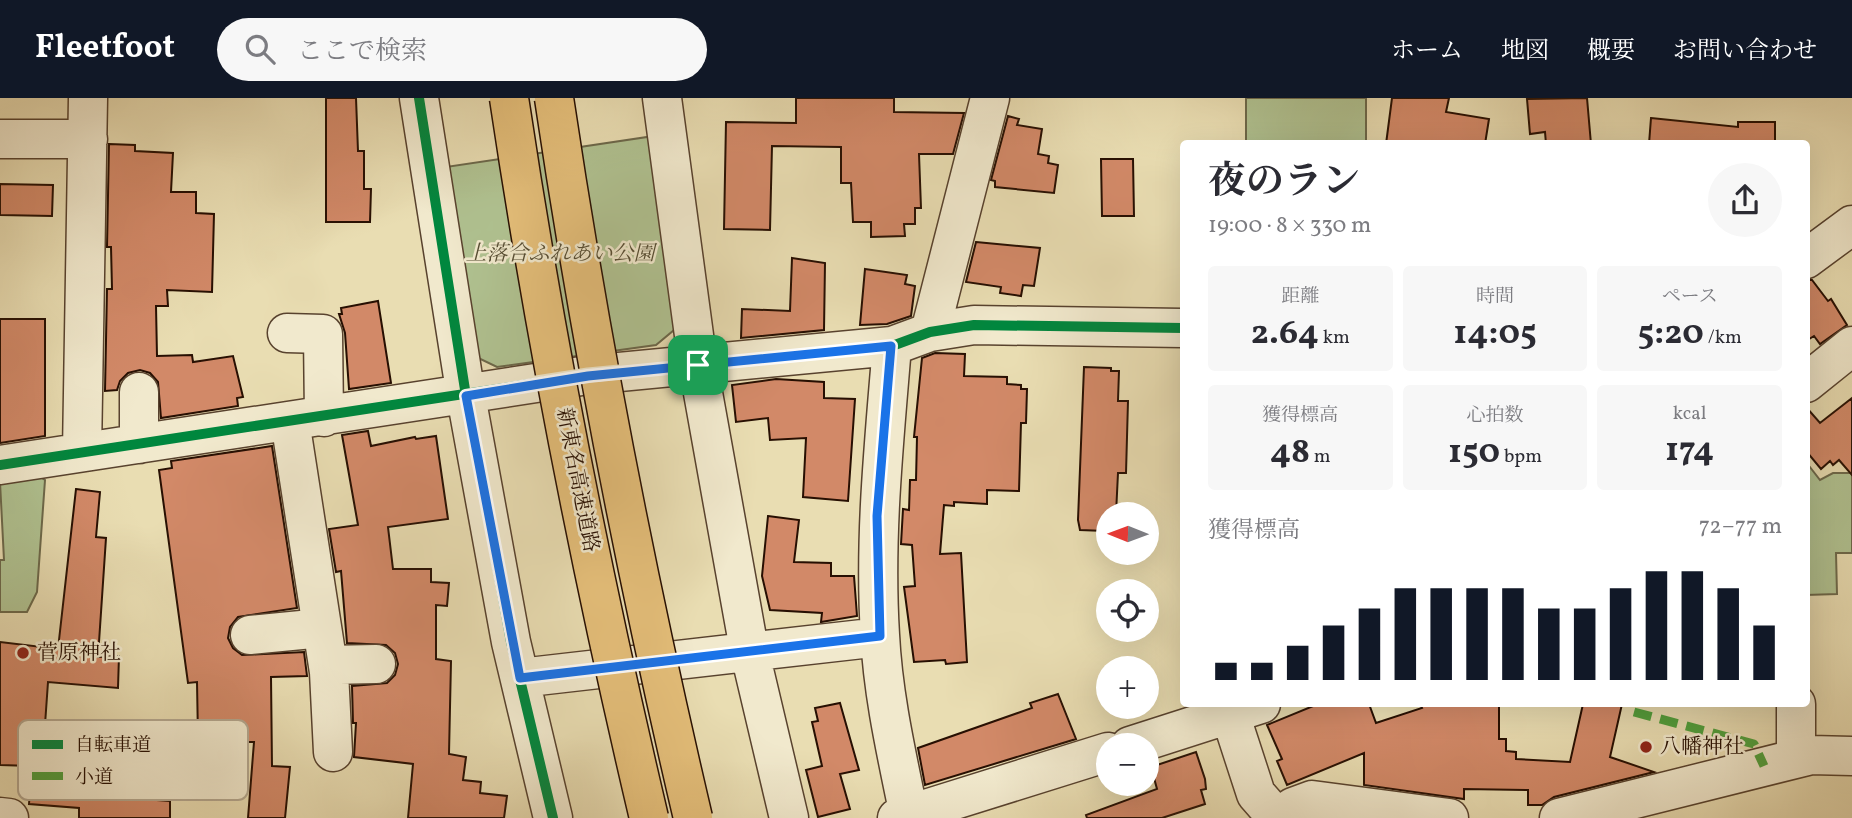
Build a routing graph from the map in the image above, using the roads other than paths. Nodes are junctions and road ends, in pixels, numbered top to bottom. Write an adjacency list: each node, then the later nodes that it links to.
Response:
1 (88, 98): 8 (street)
2 (419, 98): 19 (street)
3 (509, 98): 41 (highway, 新東名高速道路, bridge)
4 (554, 98): 42 (highway, 新東名高速道路, bridge)
5 (662, 98): 16 (street)
6 (990, 98): 12 (street)
7 (0, 139): 8 (street)
8 (88, 139): 22 (street)
9 (1852, 225): 10 (street)
10 (1810, 256)
11 (1180, 328): 12 (street)
12 (930, 331): 14 (street)
13 (287, 333): 20 (street)
14 (891, 346): 16 (street); 25 (street)
15 (1852, 346): 17 (street)
16 (698, 365): 19 (street); 27 (street)
17 (1810, 380)
18 (139, 392): 21 (street)
19 (466, 396): 20 (street); 29 (street)
20 (307, 419): 21 (street); 26 (street)
21 (139, 444): 22 (street)
22 (82, 453): 23 (street)
23 (0, 465)
24 (250, 635): 26 (street)
25 (880, 636): 27 (street); 38 (street)
26 (325, 646): 28 (street); 33 (street)
27 (749, 649): 29 (street); 43 (street)
28 (376, 664)
29 (520, 678): 40 (street)
30 (1796, 707): 36 (street)
31 (1246, 709): 32 (street); 44 (street)
32 (1159, 737)
33 (332, 752)
34 (1096, 756): 38 (street)
35 (1852, 756): 36 (street)
36 (1796, 758): 46 (street)
37 (0, 817): 39 (street)
38 (903, 817)
39 (9, 818)
40 (553, 818)
41 (649, 818)
42 (693, 818)
43 (789, 818)
44 (1279, 818): 45 (street)
45 (1449, 818)
46 (1559, 818)

